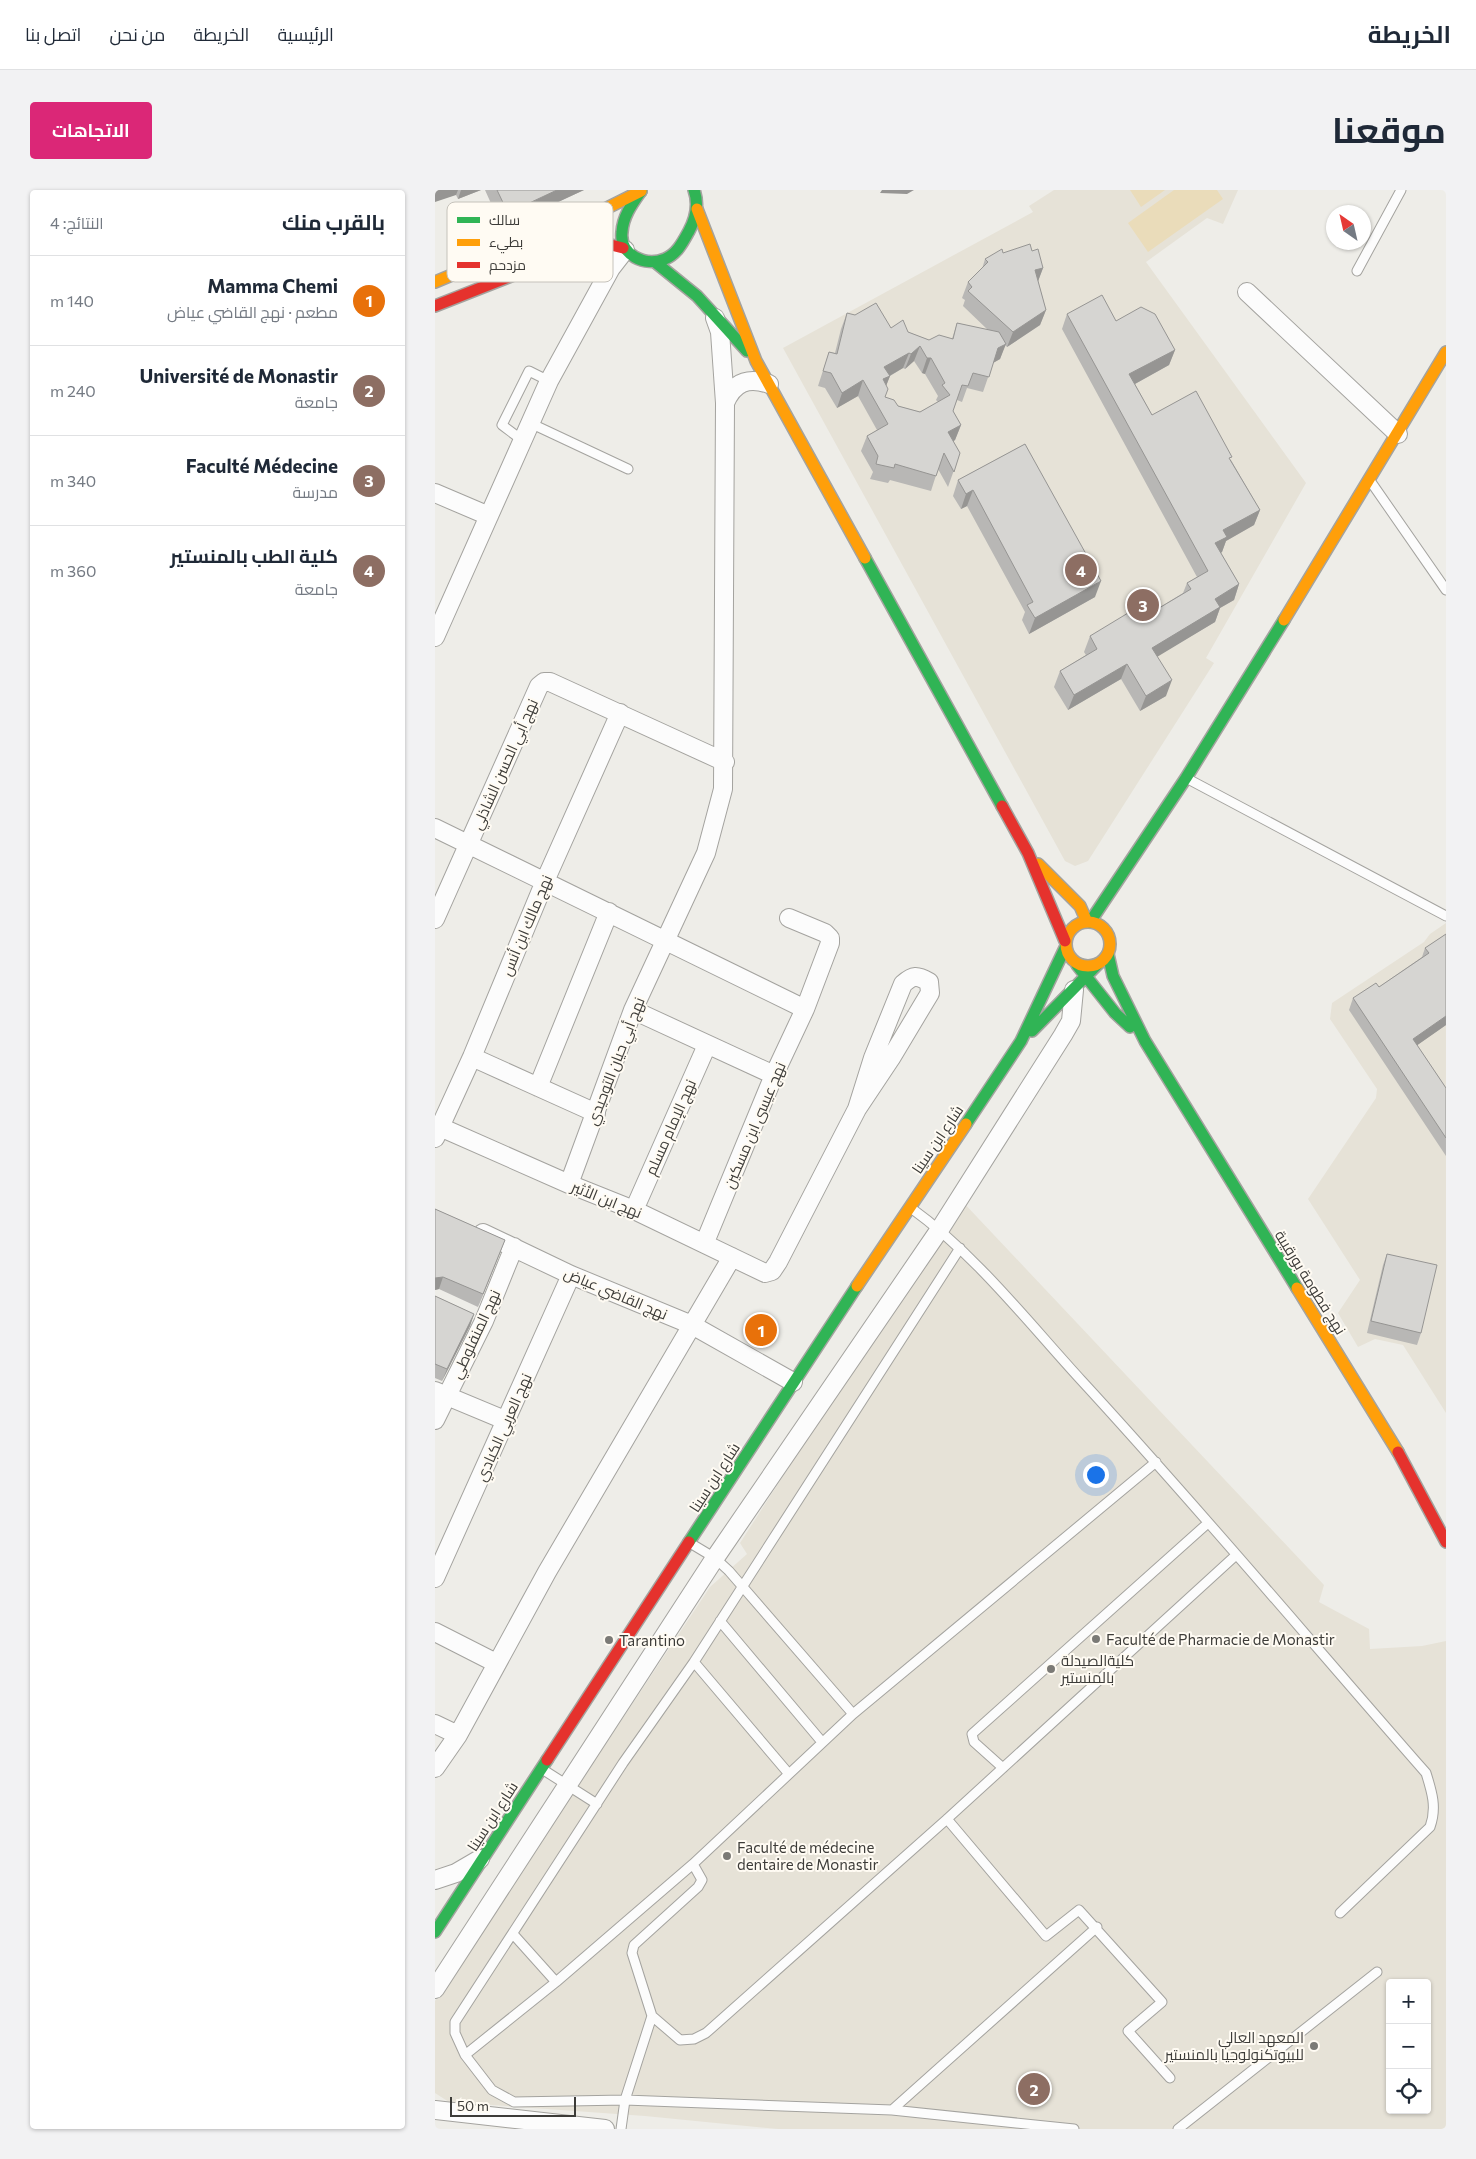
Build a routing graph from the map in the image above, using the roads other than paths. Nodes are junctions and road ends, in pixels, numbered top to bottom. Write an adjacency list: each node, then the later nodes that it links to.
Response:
1 (641, 190): 4 (main road); 7 (main road)
2 (694, 190): 5 (main road)
3 (1401, 190): 10 (lane)
4 (613, 204)
5 (697, 208): 8 (main road); 19 (main road)
6 (613, 246): 7 (main road)
7 (624, 249): 8 (main road); 9 (street)
8 (655, 262): 17 (main road)
9 (613, 265)
10 (1357, 271)
11 (447, 277): 12 (main road)
12 (435, 282)
13 (496, 282): 16 (main road)
14 (603, 282): 20 (street)
15 (1247, 292): 24 (street)
16 (435, 306)
17 (713, 313): 19 (main road); 22 (street, نهج أبي حيان التوحيدي)
18 (1446, 352): 24 (main road)
19 (756, 361): 21 (main road)
20 (549, 381): 23 (street); 25 (lane)
21 (769, 384): 22 (street); 37 (main road)
22 (725, 403): 33 (street, نهج أبي حيان التوحيدي)
23 (530, 423): 25 (street); 26 (lane)
24 (1398, 434): 27 (main road)
25 (522, 440): 29 (street)
26 (628, 469)
27 (1370, 480): 30 (lane); 34 (main road)
28 (435, 494): 29 (street)
29 (489, 516): 31 (street)
30 (1446, 590)
31 (435, 637)
32 (620, 713): 33 (street, نهج أبي الحسن الشاذلي); 36 (street, نهج أبي الحسن الشاذلي); 39 (street, نهج مالك ابن أنس)
33 (725, 762): 46 (street, نهج أبي حيان التوحيدي)
34 (1186, 778): 38 (main road); 41 (lane)
35 (435, 828): 36 (street)
36 (469, 844): 39 (street); 43 (street, نهج أبي الحسن الشاذلي)
37 (1028, 853): 44 (main road); 47 (main road)
38 (1128, 868): 44 (main road); 45 (main road)
39 (545, 881): 40 (street); 58 (street, نهج مالك ابن أنس)
40 (609, 912): 46 (street); 60 (street)
41 (1446, 916)
42 (789, 918): 53 (street, نهج عيسى ابن مسكين)
43 (435, 920)
44 (1089, 922): 45 (main road); 47 (main road)
45 (1108, 935): 48 (main road)
46 (665, 939): 53 (street); 54 (street, نهج أبي حيان التوحيدي)
47 (1065, 944): 50 (main road); 55 (main road)
48 (1108, 954): 49 (main road); 56 (main road, نهج فطومة بورقيبة)
49 (1098, 964): 50 (main road); 51 (main road)
50 (1077, 965): 51 (main road, نهج فطومة بورقيبة)
51 (1086, 976): 52 (main road); 56 (main road, نهج فطومة بورقيبة)
52 (1074, 990): 55 (main road); 68 (street)
53 (805, 1009): 59 (street, نهج عيسى ابن مسكين)
54 (633, 1010): 57 (street); 62 (street, نهج أبي حيان التوحيدي)
55 (1021, 1041): 65 (main road, شارع ابن سينا)
56 (1145, 1041): 83 (main road, نهج فطومة بورقيبة)
57 (707, 1045): 59 (street); 66 (street, نهج الإمام مسلم)
58 (472, 1057): 60 (street); 63 (street, نهج مالك ابن أنس)
59 (774, 1074): 69 (street, نهج عيسى ابن مسكين)
60 (538, 1087): 62 (street)
61 (857, 1109): 61 (street); 72 (street, نهج ابن الأثير)
62 (596, 1113): 64 (street, نهج أبي حيان التوحيدي)
63 (438, 1133): 64 (street, نهج ابن الأثير)
64 (569, 1184): 66 (street, نهج ابن الأثير)
65 (909, 1206): 68 (lane); 77 (main road, شارع ابن سينا)
66 (634, 1210): 69 (street, نهج ابن الأثير)
67 (470, 1228): 70 (street, نهج القاضي عياض)
68 (939, 1229): 71 (lane); 87 (street)
69 (705, 1242): 72 (street, نهج ابن الأثير)
70 (514, 1247): 73 (street, نهج القاضي عياض); 75 (street, نهج المنفلوطي)
71 (960, 1248): 81 (lane); 89 (lane)
72 (732, 1257): 76 (street)
73 (571, 1275): 76 (street, نهج القاضي عياض); 80 (street, نهج العربي الكبادي)
74 (467, 1314): 75 (street)
75 (484, 1321): 78 (street, نهج المنفلوطي)
76 (692, 1325): 77 (street, نهج القاضي عياض); 93 (street)
77 (793, 1382): 84 (main road, شارع ابن سينا)
78 (440, 1393): 79 (street, نهج المنفلوطي); 80 (street)
79 (435, 1420)
80 (507, 1421): 85 (street, نهج العربي الكبادي)
81 (1156, 1462): 82 (lane); 94 (lane)
82 (1208, 1523): 86 (lane); 100 (lane)
83 (1446, 1542)
84 (690, 1543): 87 (lane); 99 (main road, شارع ابن سينا)
85 (441, 1549): 88 (street, نهج العربي الكبادي)
86 (1235, 1556): 100 (lane); 109 (lane)
87 (715, 1558): 89 (lane); 102 (street)
88 (435, 1578)
89 (743, 1588): 90 (lane); 94 (lane)
90 (720, 1621): 92 (lane); 97 (lane)
91 (435, 1632): 93 (street)
92 (695, 1662): 101 (lane); 103 (lane)
93 (496, 1663): 96 (street)
94 (853, 1714): 97 (lane)
95 (435, 1724): 96 (street)
96 (458, 1735): 98 (street)
97 (822, 1742): 101 (lane)
98 (435, 1768)
99 (541, 1768): 102 (lane); 105 (main road, شارع ابن سينا)
100 (1003, 1768): 104 (lane)
101 (789, 1774): 106 (lane)
102 (568, 1786): 103 (lane); 115 (street)
103 (597, 1804): 112 (lane)
104 (947, 1819): 110 (lane); 116 (lane)
105 (485, 1856): 107 (street); 108 (main road, شارع ابن سينا)
106 (693, 1864): 114 (lane); 116 (lane)
107 (435, 1880)
108 (442, 1905): 111 (main road, شارع ابن سينا)
109 (1340, 1913)
110 (1097, 1927): 118 (lane); 121 (lane)
111 (435, 1932)
112 (513, 1934): 114 (lane); 117 (lane)
113 (1377, 1972): 125 (lane)
114 (556, 1982): 117 (lane)
115 (435, 1989)
116 (652, 2016): 119 (lane)
117 (465, 2055): 119 (lane)
118 (1170, 2078)
119 (625, 2100): 121 (lane); 123 (lane)
120 (435, 2110): 122 (street)
121 (892, 2110): 124 (lane)
122 (605, 2129)
123 (621, 2129)
124 (1074, 2129)
125 (1178, 2129)

